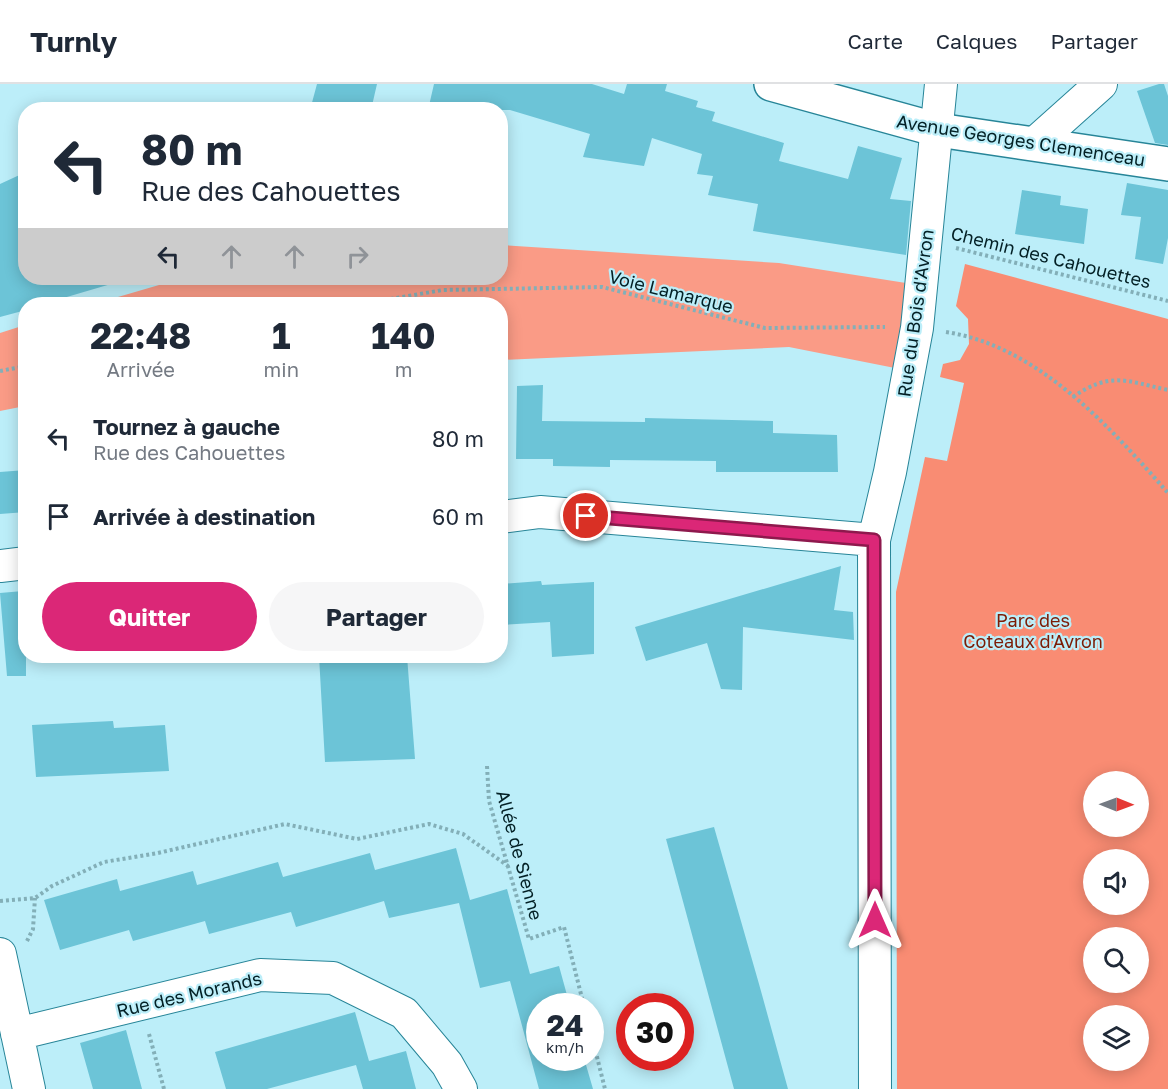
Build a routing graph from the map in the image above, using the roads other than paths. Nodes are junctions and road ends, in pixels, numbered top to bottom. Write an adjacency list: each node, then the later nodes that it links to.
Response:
1 (771, 84): 4 (street, Avenue Georges Clemenceau)
2 (941, 84): 5 (street, Rue du Bois d'Avron)
3 (1101, 84): 6 (street)
4 (838, 94): 5 (street, Avenue Georges Clemenceau)
5 (938, 130): 6 (street, Avenue Georges Clemenceau); 9 (street, Rue du Bois d'Avron)
6 (1034, 144): 7 (street, Avenue Georges Clemenceau)
7 (1168, 164)
8 (508, 517): 9 (street)
9 (874, 540): 16 (street, Rue du Bois d'Avron)
10 (18, 564): 11 (street)
11 (0, 566)
12 (0, 954): 13 (street)
13 (17, 1034): 14 (street); 15 (street, Rue des Morands)
14 (29, 1089)
15 (461, 1089)
16 (875, 1089)

